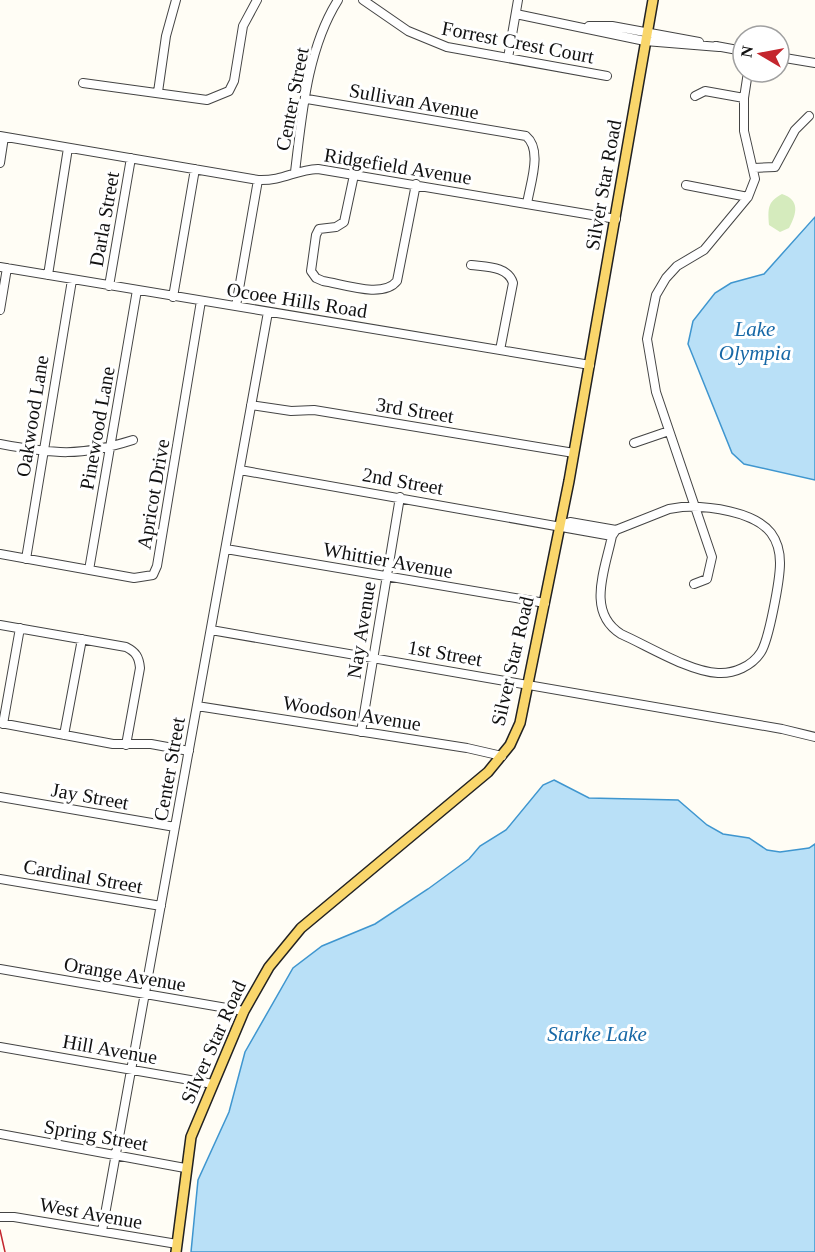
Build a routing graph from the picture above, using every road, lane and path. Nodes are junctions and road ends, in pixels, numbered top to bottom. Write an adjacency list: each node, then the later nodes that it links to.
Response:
1 (176, 0): 17 (street)
2 (256, 0): 17 (street)
3 (338, 0): 20 (street, Center Street)
4 (363, 0): 11 (street, Forrest Crest Court)
5 (518, 0): 8 (street)
6 (648, 0): 9 (main road, Silver Star Road)
7 (653, 0): 9 (main road, Silver Star Road)
8 (516, 14): 9 (street); 11 (street)
9 (646, 37): 10 (street); 35 (main road, Silver Star Road)
10 (731, 49)
11 (508, 58): 14 (street, Forrest Crest Court)
12 (791, 59): 13 (street)
13 (815, 63)
14 (607, 76)
15 (83, 83): 17 (street)
16 (746, 84): 19 (street)
17 (158, 92)
18 (695, 96): 19 (street)
19 (744, 98): 26 (street)
20 (307, 99): 28 (street, Center Street); 34 (street, Sullivan Avenue)
21 (809, 116): 26 (street)
22 (2, 136): 23 (street, Ridgefield Avenue); 25 (street)
23 (68, 148): 24 (street, Ridgefield Avenue); 38 (street)
24 (131, 158): 27 (street, Ridgefield Avenue); 40 (street, Darla Street)
25 (0, 163)
26 (754, 168): 33 (street)
27 (195, 169): 30 (street, Ridgefield Avenue); 42 (street)
28 (295, 172): 29 (street, Ridgefield Avenue); 30 (street, Ridgefield Avenue)
29 (354, 175): 31 (street, Ridgefield Avenue); 31 (street)
30 (258, 180): 44 (street)
31 (416, 184): 34 (street, Ridgefield Avenue)
32 (686, 185): 33 (street)
33 (748, 197): 50 (street)
34 (527, 204): 35 (street, Ridgefield Avenue)
35 (616, 219): 48 (main road, Silver Star Road)
36 (471, 265): 47 (street)
37 (4, 268): 38 (street, Ocoee Hills Road); 45 (street)
38 (48, 275): 39 (street, Ocoee Hills Road)
39 (72, 280): 40 (street, Ocoee Hills Road); 55 (street, Oakwood Lane)
40 (109, 286): 41 (street, Ocoee Hills Road)
41 (136, 290): 42 (street, Ocoee Hills Road); 54 (street, Pinewood Lane)
42 (173, 297): 43 (street, Ocoee Hills Road)
43 (201, 301): 44 (street, Ocoee Hills Road); 65 (street, Apricot Drive)
44 (236, 306): 46 (street, Ocoee Hills Road)
45 (0, 310)
46 (268, 312): 47 (street, Ocoee Hills Road); 49 (street, Center Street)
47 (500, 350): 48 (street, Ocoee Hills Road)
48 (590, 365): 56 (main road, Silver Star Road)
49 (251, 405): 56 (street, 3rd Street); 57 (street, Center Street)
50 (669, 431): 52 (street); 59 (street)
51 (133, 440): 54 (street)
52 (634, 443)
53 (0, 444): 55 (street)
54 (111, 447): 55 (street); 65 (street, Pinewood Lane)
55 (43, 452): 64 (street, Oakwood Lane)
56 (574, 453): 60 (main road, Silver Star Road)
57 (240, 470): 58 (street, 2nd Street); 62 (street, Center Street)
58 (400, 497): 60 (street, 2nd Street); 66 (street, Nay Avenue)
59 (696, 507): 61 (street); 61 (street); 67 (street)
60 (560, 525): 61 (street, 2nd Street); 68 (main road, Silver Star Road)
61 (614, 533)
62 (226, 549): 66 (street, Whittier Avenue); 71 (street, Center Street)
63 (0, 554): 64 (street, Apricot Drive)
64 (26, 558): 65 (street, Apricot Drive)
65 (89, 570)
66 (387, 576): 68 (street, Whittier Avenue); 73 (street, Nay Avenue)
67 (694, 584)
68 (545, 603): 74 (main road, Silver Star Road)
69 (0, 625): 70 (street)
70 (20, 628): 72 (street); 76 (street)
71 (211, 630): 73 (street, 1st Street); 75 (street, Center Street)
72 (82, 639): 78 (street); 80 (street)
73 (374, 657): 74 (street, 1st Street); 77 (street, Nay Avenue)
74 (529, 684): 79 (street, 1st Street); 82 (main road, Silver Star Road)
75 (197, 706): 77 (street, Woodson Avenue); 81 (street, Center Street)
76 (2, 724): 78 (street)
77 (361, 732): 82 (street, Woodson Avenue)
78 (64, 735): 80 (street)
79 (815, 737)
80 (126, 745): 81 (street)
81 (189, 751): 84 (street, Center Street)
82 (502, 756): 89 (main road, Silver Star Road)
83 (0, 797): 84 (street, Jay Street)
84 (175, 827): 86 (street, Center Street)
85 (0, 879): 86 (street, Cardinal Street)
86 (161, 906): 88 (street, Center Street)
87 (0, 969): 88 (street, Orange Avenue)
88 (144, 993): 89 (street, Orange Avenue); 91 (street, Center Street)
89 (244, 1011): 92 (main road, Silver Star Road)
90 (0, 1047): 91 (street, Hill Avenue)
91 (130, 1069): 92 (street, Hill Avenue); 94 (street, Center Street)
92 (213, 1084): 95 (main road, Silver Star Road)
93 (0, 1134): 94 (street, Spring Street)
94 (114, 1155): 95 (street, Spring Street); 97 (street, Center Street)
95 (185, 1168): 98 (main road, Silver Star Road)
96 (0, 1217): 97 (street, West Avenue)
97 (102, 1231): 98 (street, West Avenue)
98 (176, 1248)

